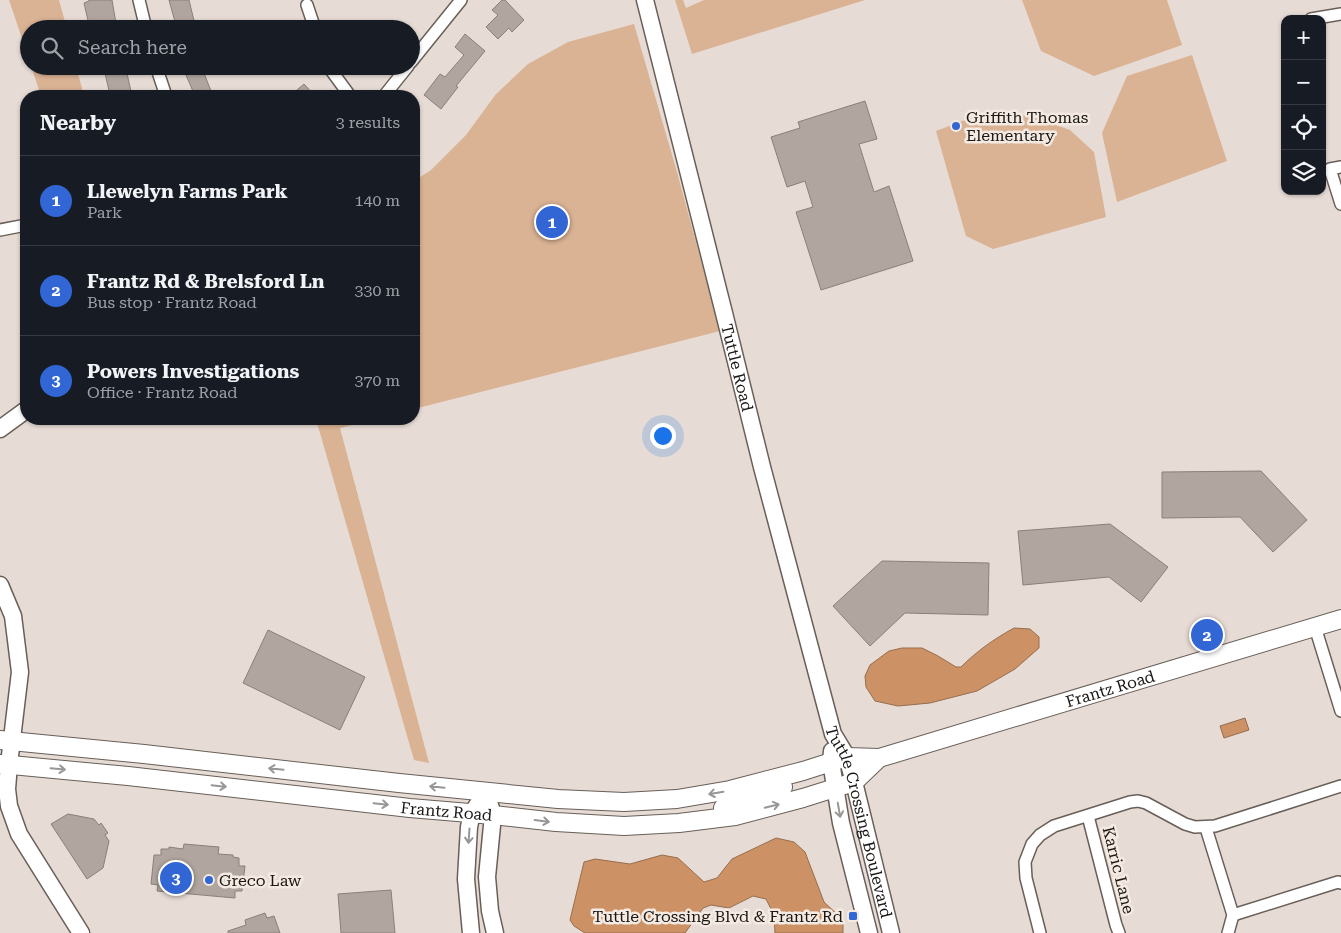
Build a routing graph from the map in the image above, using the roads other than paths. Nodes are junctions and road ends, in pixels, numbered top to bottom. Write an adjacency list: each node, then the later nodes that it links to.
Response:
1 (139, 0): 7 (street)
2 (461, 0): 9 (street)
3 (645, 0): 26 (main road, Tuttle Road)
4 (307, 5): 8 (street)
5 (1341, 14): 6 (street)
6 (1326, 16)
7 (144, 20)
8 (312, 20)
9 (420, 51)
10 (159, 75): 13 (street)
11 (335, 75): 14 (street)
12 (401, 75): 15 (street)
13 (164, 90)
14 (346, 90)
15 (389, 90)
16 (1336, 168): 17 (street)
17 (1341, 204)
18 (20, 226): 19 (street)
19 (0, 230)
20 (20, 414): 21 (main road)
21 (0, 429)
22 (0, 585): 27 (main road)
23 (1341, 619): 24 (main road, Frantz Road)
24 (1315, 627): 25 (street); 28 (main road, Frantz Road)
25 (1341, 711)
26 (833, 734): 29 (main road, Tuttle Crossing Boulevard)
27 (6, 740): 30 (main road); 34 (main road, Frantz Road, one-way to 27)
28 (879, 758): 29 (main road, Frantz Road); 31 (main road, Frantz Road)
29 (836, 763): 31 (main road, Tuttle Crossing Boulevard); 33 (main road, Tuttle Crossing Boulevard); 34 (main road, Frantz Road, one-way to 34); 38 (main road)
30 (5, 764): 35 (main road, Frantz Road, one-way to 35); 42 (main road)
31 (854, 782): 33 (main road, Frantz Road); 46 (main road, Tuttle Crossing Boulevard)
32 (1341, 786): 39 (street)
33 (835, 788): 38 (main road, Frantz Road, one-way to 33); 45 (main road, Tuttle Crossing Boulevard, one-way to 45)
34 (486, 792): 35 (main road); 36 (main road)
35 (472, 813): 36 (main road, Frantz Road); 43 (main road, one-way to 43)
36 (493, 815): 38 (main road, Frantz Road, one-way to 38); 44 (main road)
37 (1088, 816): 39 (street); 47 (street); 48 (street, Karric Lane)
38 (690, 821)
39 (1206, 828): 41 (street)
40 (1341, 883): 41 (street)
41 (1233, 915): 49 (street)
42 (81, 933)
43 (471, 933)
44 (495, 933)
45 (869, 933)
46 (891, 933)
47 (1040, 933)
48 (1119, 933)
49 (1228, 933)

